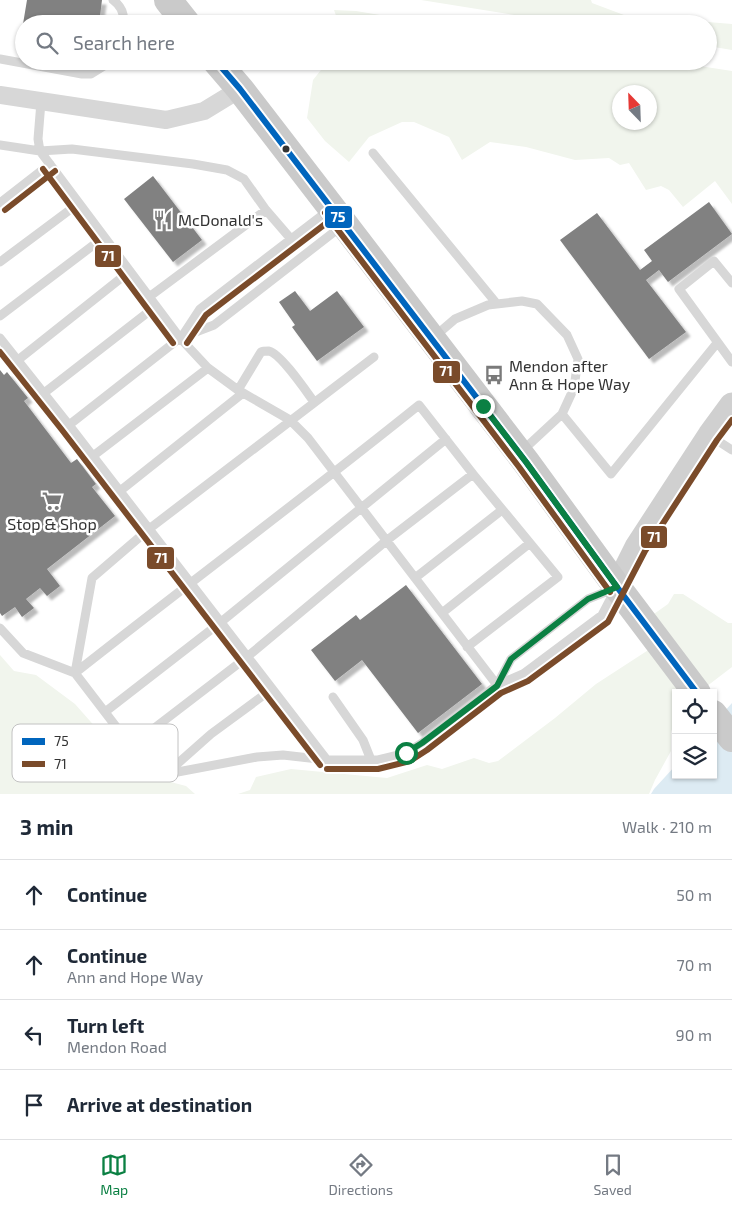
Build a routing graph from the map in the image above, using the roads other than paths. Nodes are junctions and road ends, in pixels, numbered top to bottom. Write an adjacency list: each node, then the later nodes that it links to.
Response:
1 (168, 0): 4 (main road)
2 (116, 3): 3 (lane)
3 (122, 15)
4 (180, 15)
5 (0, 59): 6 (lane)
6 (15, 62)
7 (60, 70): 8 (lane)
8 (97, 70)
9 (224, 70): 10 (main road)
10 (240, 89): 12 (street); 20 (main road)
11 (0, 95): 12 (street)
12 (41, 102): 14 (lane)
13 (2, 146): 14 (lane)
14 (40, 151): 16 (lane); 19 (lane)
15 (373, 153): 27 (lane)
16 (50, 164): 17 (lane); 18 (lane)
17 (0, 203)
18 (79, 203): 21 (lane); 23 (lane)
19 (266, 210): 22 (lane); 26 (lane)
20 (338, 216): 22 (lane); 31 (lane); 32 (main road)
21 (104, 236): 24 (lane); 29 (lane)
22 (291, 239): 31 (lane)
23 (0, 262)
24 (130, 271): 26 (lane); 35 (lane)
25 (732, 283): 33 (lane)
26 (149, 297): 28 (lane)
27 (497, 304): 32 (lane); 42 (lane)
28 (156, 306): 31 (lane); 39 (lane)
29 (0, 316)
30 (0, 338): 35 (lane)
31 (180, 338): 37 (lane); 44 (lane)
32 (432, 339): 48 (main road)
33 (717, 343): 36 (lane); 42 (lane)
34 (374, 357): 40 (lane)
35 (18, 360): 39 (lane)
36 (732, 362)
37 (208, 368): 38 (lane); 49 (lane)
38 (240, 391): 40 (lane); 43 (lane); 52 (lane)
39 (44, 393): 44 (lane)
40 (314, 402): 43 (lane)
41 (732, 405): 45 (main road)
42 (562, 414): 48 (lane)
43 (290, 420): 50 (lane); 55 (lane)
44 (69, 425): 49 (lane)
45 (710, 435): 47 (lane); 60 (main road)
46 (446, 440): 50 (lane); 51 (lane); 53 (lane)
47 (732, 450)
48 (519, 454): 60 (main road)
49 (93, 456): 52 (lane)
50 (334, 473): 53 (lane); 59 (lane)
51 (473, 474): 54 (lane); 56 (lane)
52 (120, 491): 55 (lane)
53 (361, 508): 56 (lane); 62 (lane)
54 (502, 510): 57 (lane); 58 (lane)
55 (149, 529): 59 (lane); 66 (lane)
56 (386, 541): 58 (lane); 65 (lane)
57 (530, 543): 61 (lane); 64 (lane)
58 (415, 578): 61 (lane)
59 (190, 582): 62 (lane); 66 (lane)
60 (617, 587): 67 (main road); 68 (lane); 68 (lane)
61 (442, 613): 64 (lane)
62 (221, 622): 65 (lane); 71 (lane)
63 (0, 628): 66 (lane)
64 (467, 647): 68 (lane)
65 (247, 657): 69 (lane); 74 (lane)
66 (75, 673): 71 (lane)
67 (690, 684)
68 (497, 686): 77 (lane)
69 (272, 689): 76 (lane); 78 (lane)
70 (333, 697): 77 (lane)
71 (105, 712): 73 (lane)
72 (717, 719): 75 (main road)
73 (114, 724)
74 (160, 724)
75 (732, 738)
76 (327, 760): 77 (lane); 79 (lane)
77 (371, 760)
78 (178, 764)
79 (178, 772)

